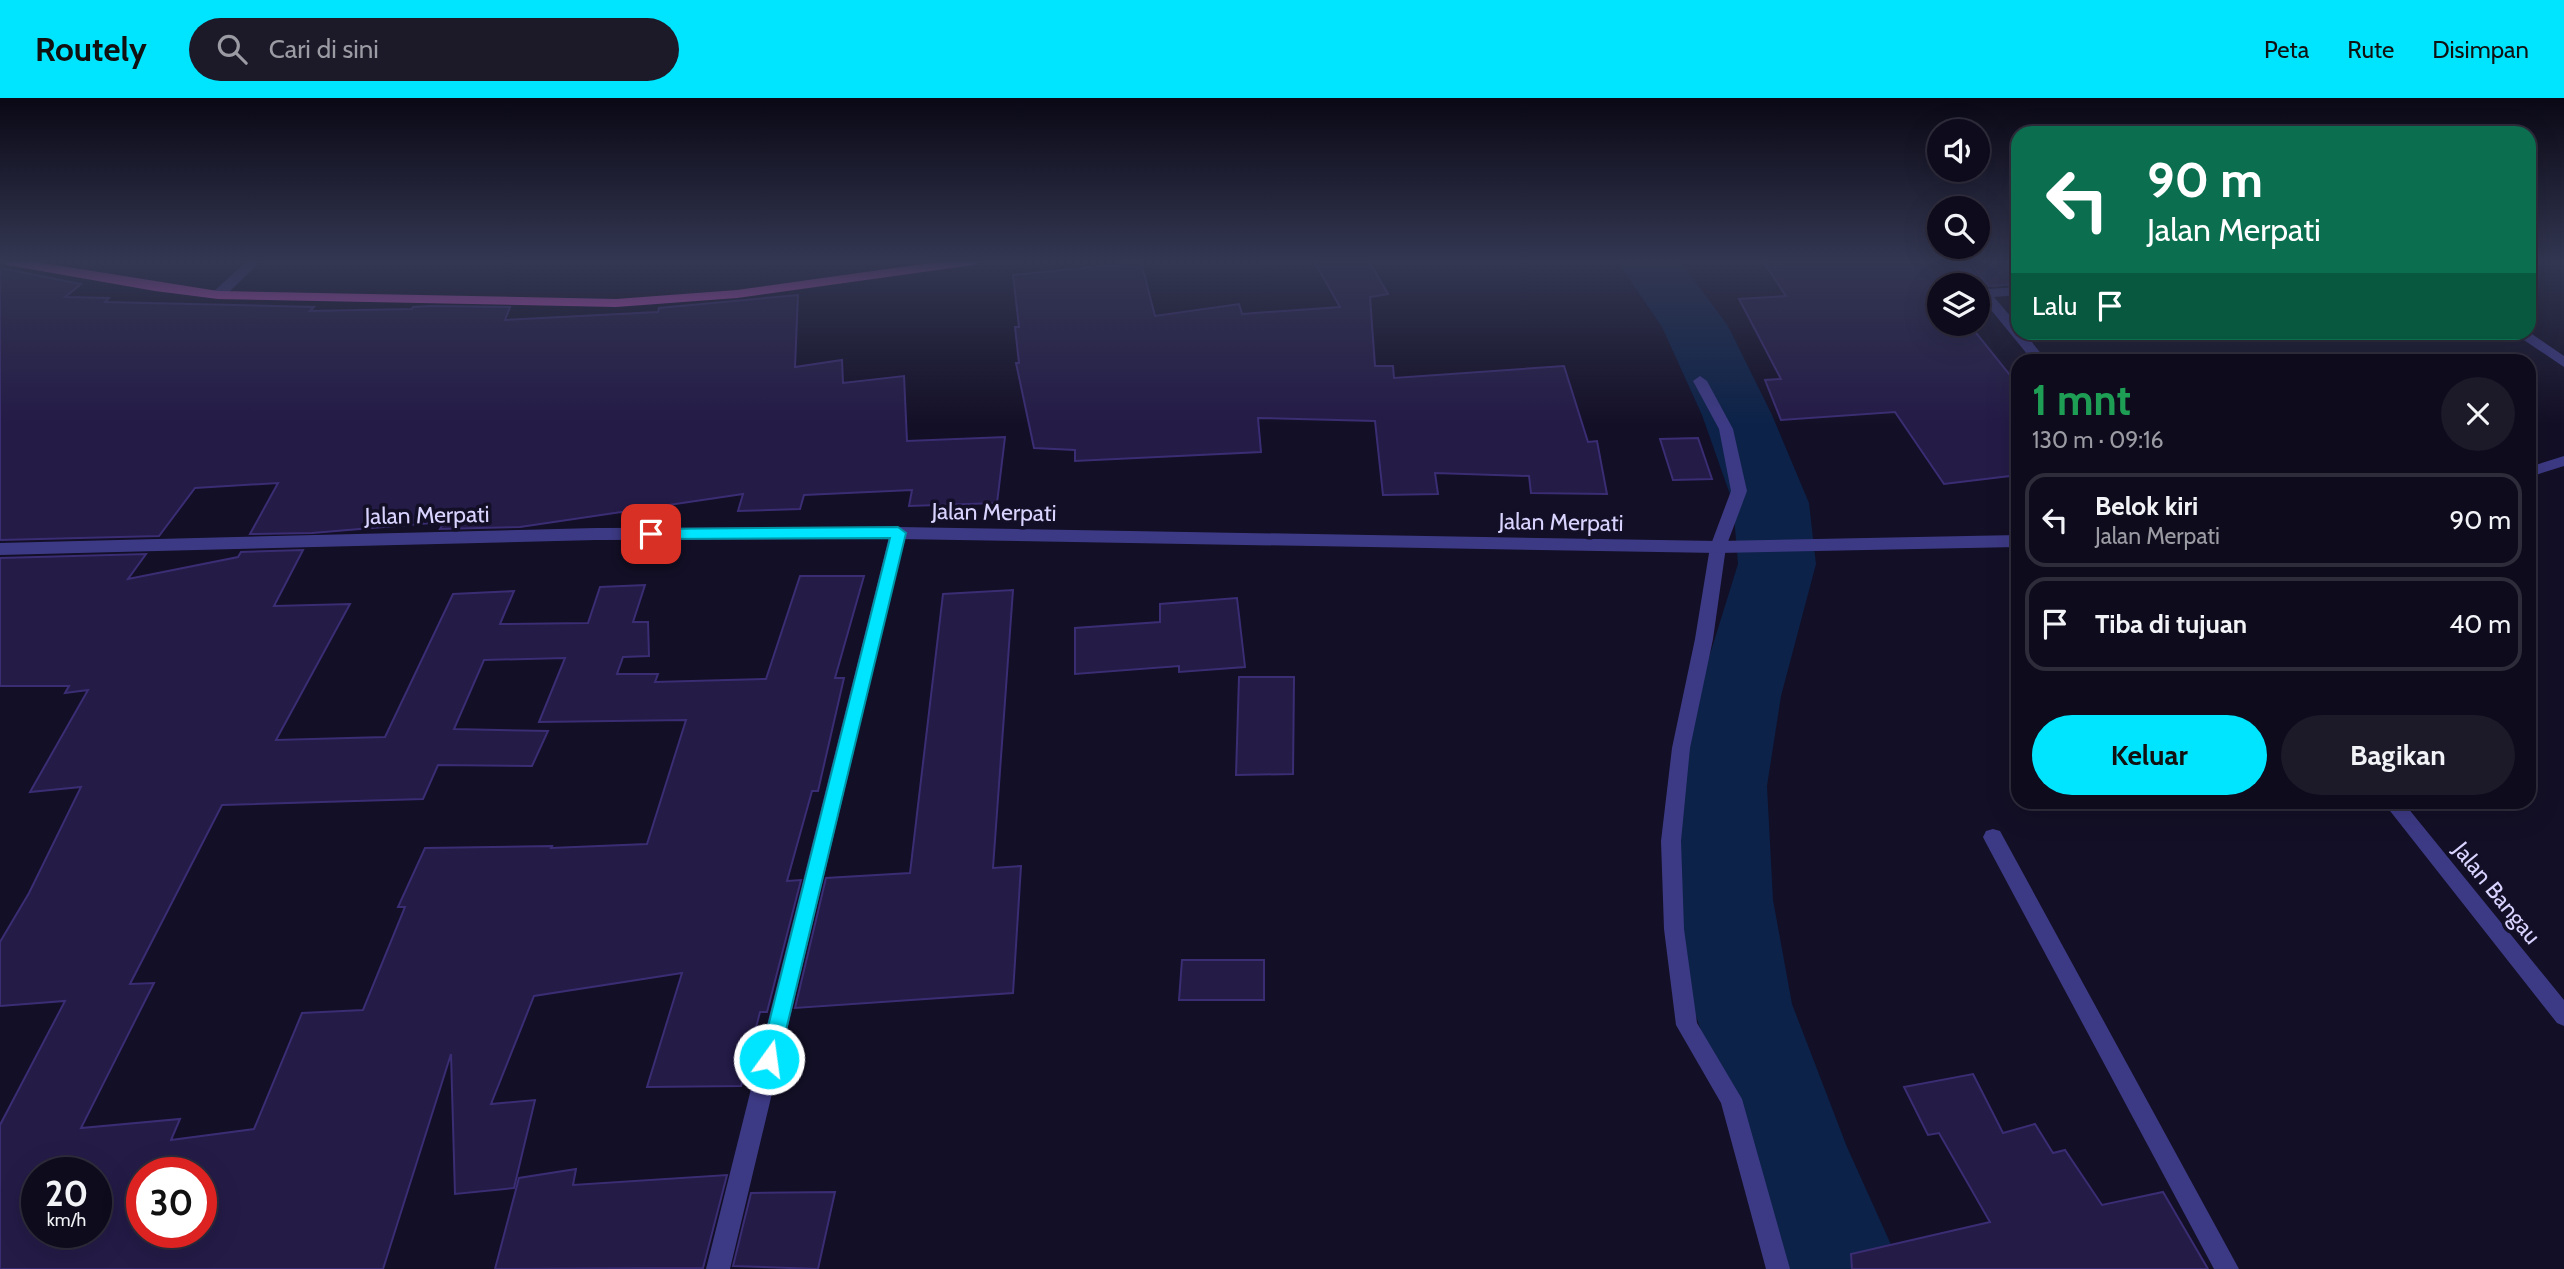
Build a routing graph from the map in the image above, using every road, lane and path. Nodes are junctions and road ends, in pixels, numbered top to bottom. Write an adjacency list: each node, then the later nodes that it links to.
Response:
1 (2023, 340): 3 (street)
2 (2531, 340): 4 (street)
3 (2034, 354)
4 (2564, 363)
5 (1700, 381): 10 (street)
6 (2564, 461): 7 (street)
7 (2536, 470)
8 (898, 533): 10 (street, Jalan Merpati); 11 (street, Jalan Merpati); 15 (street)
9 (2011, 541): 10 (street, Jalan Merpati)
10 (1727, 547): 16 (street)
11 (0, 549)
12 (2398, 809): 14 (street, Jalan Bangau)
13 (1993, 837): 17 (street)
14 (2564, 1016)
15 (718, 1269)
16 (1778, 1269)
17 (2227, 1269)

